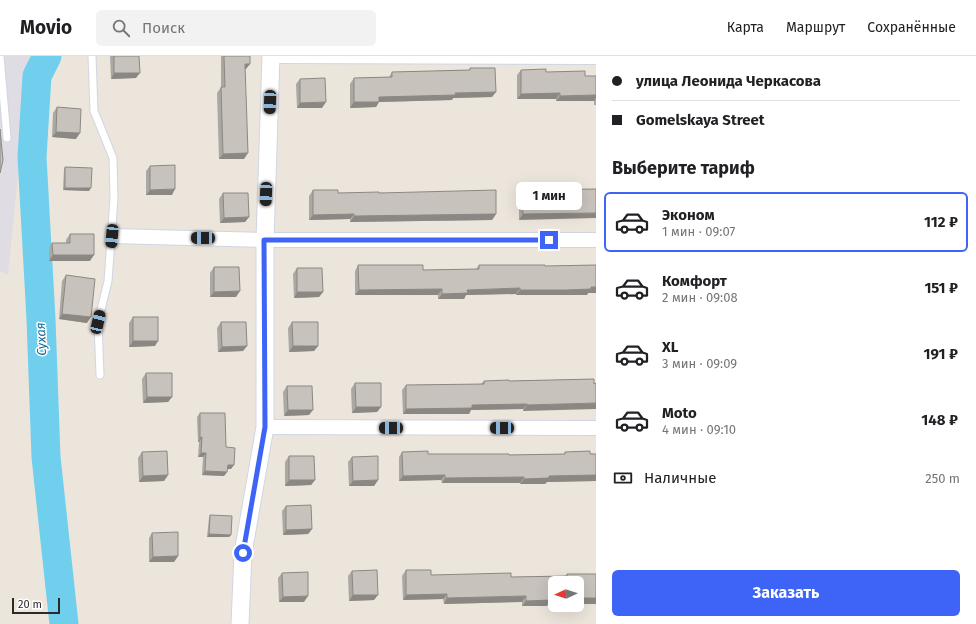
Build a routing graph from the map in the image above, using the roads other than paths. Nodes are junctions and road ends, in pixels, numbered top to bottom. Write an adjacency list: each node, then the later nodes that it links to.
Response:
1 (0, 56): 5 (lane)
2 (92, 56): 6 (lane)
3 (271, 56): 4 (street); 7 (street)
4 (596, 57)
5 (7, 138)
6 (112, 236): 7 (street); 9 (lane)
7 (264, 240): 8 (street); 10 (street)
8 (596, 240)
9 (100, 375)
10 (265, 427): 11 (street); 12 (street)
11 (596, 428)
12 (240, 624)

